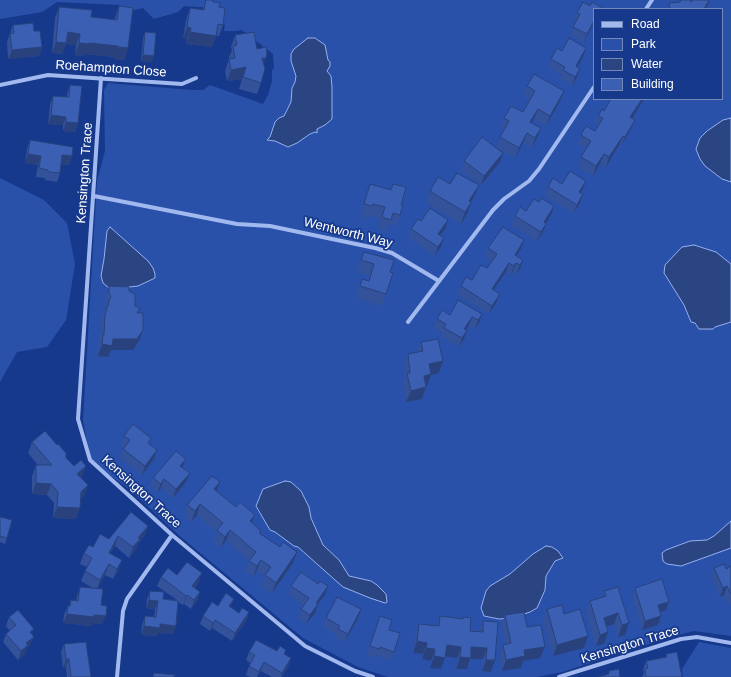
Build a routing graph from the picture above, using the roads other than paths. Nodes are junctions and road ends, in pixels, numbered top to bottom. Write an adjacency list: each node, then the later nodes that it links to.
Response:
1 (100, 78): 2 (street, Roehampton Close); 3 (street, Roehampton Close); 5 (street, Kensington Trace)
2 (196, 78)
3 (0, 85)
4 (593, 88): 6 (street)
5 (94, 196): 6 (street, Wentworth Way); 8 (street, Kensington Trace)
6 (439, 281): 7 (street)
7 (408, 322)
8 (172, 535): 10 (street); 11 (street, Kensington Trace)
9 (731, 643): 12 (street, Kensington Trace)
10 (117, 677)
11 (372, 677)
12 (559, 677)

